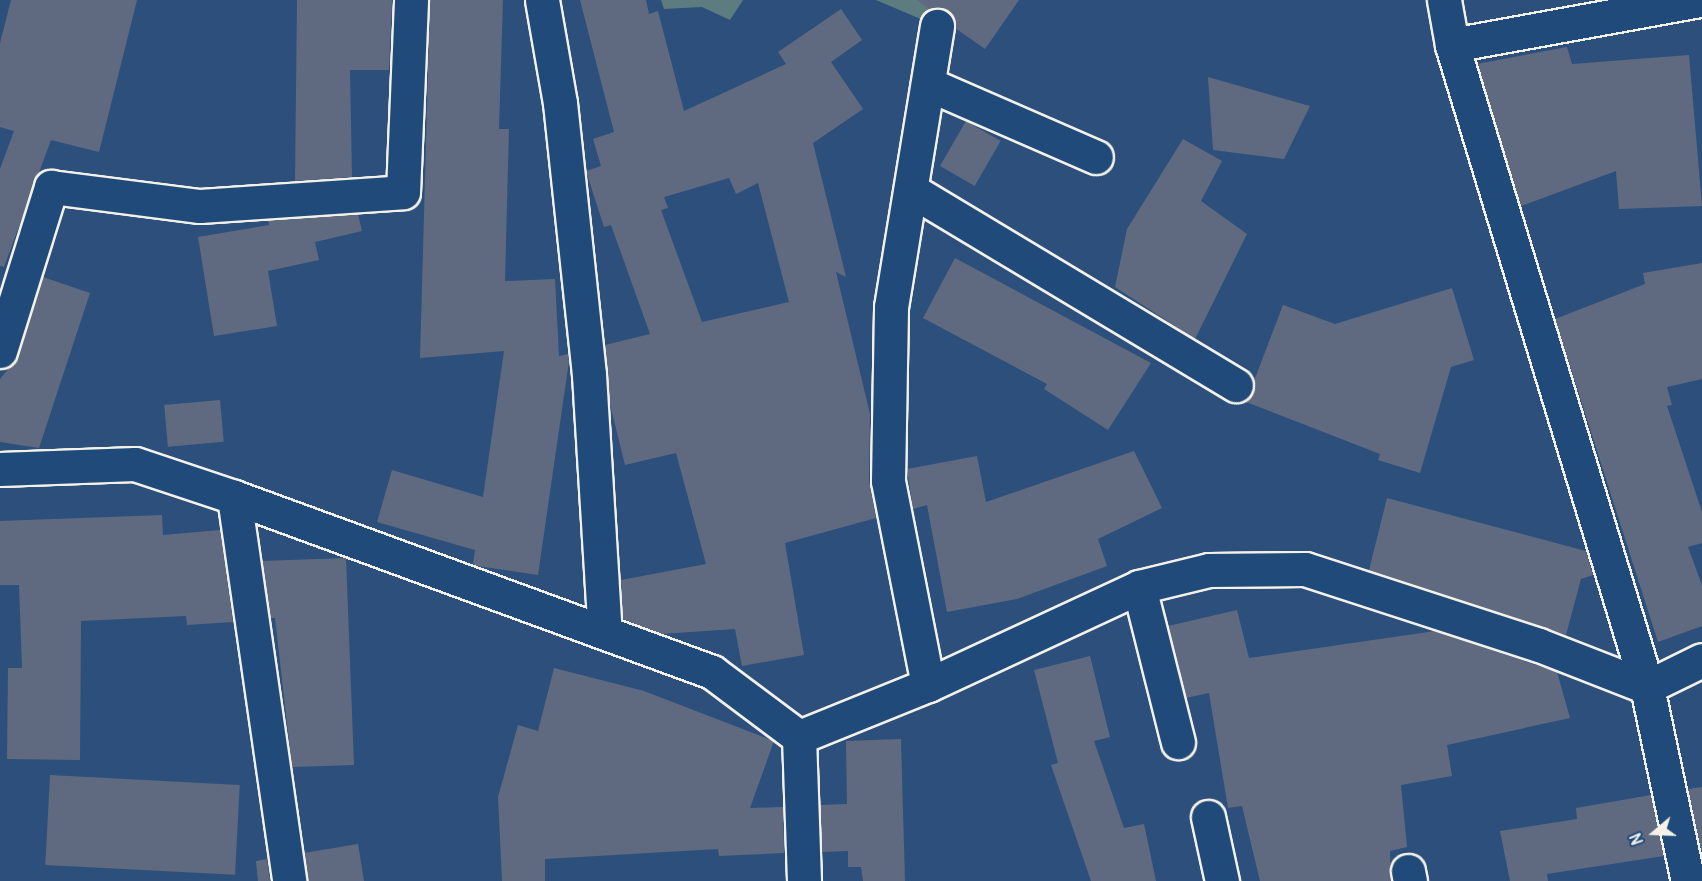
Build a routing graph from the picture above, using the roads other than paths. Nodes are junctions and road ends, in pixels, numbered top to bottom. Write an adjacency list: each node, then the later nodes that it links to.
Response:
1 (411, 0): 10 (street)
2 (543, 0): 15 (street)
3 (1444, 0): 6 (street)
4 (1699, 0): 6 (street)
5 (937, 26): 7 (street)
6 (1452, 45): 18 (street)
7 (928, 84): 8 (street); 9 (street)
8 (1096, 157)
9 (910, 190): 11 (street); 17 (street)
10 (0, 351)
11 (1236, 385)
12 (0, 469): 13 (street)
13 (234, 497): 15 (street); 22 (street)
14 (1139, 587): 17 (street); 18 (street); 20 (street)
15 (605, 633): 19 (street)
16 (1702, 660): 18 (street)
17 (928, 685): 19 (street)
18 (1647, 687): 25 (street)
19 (799, 737): 23 (street)
20 (1178, 742)
21 (1208, 817): 24 (street)
22 (290, 881)
23 (804, 881)
24 (1222, 881)
25 (1689, 881)

